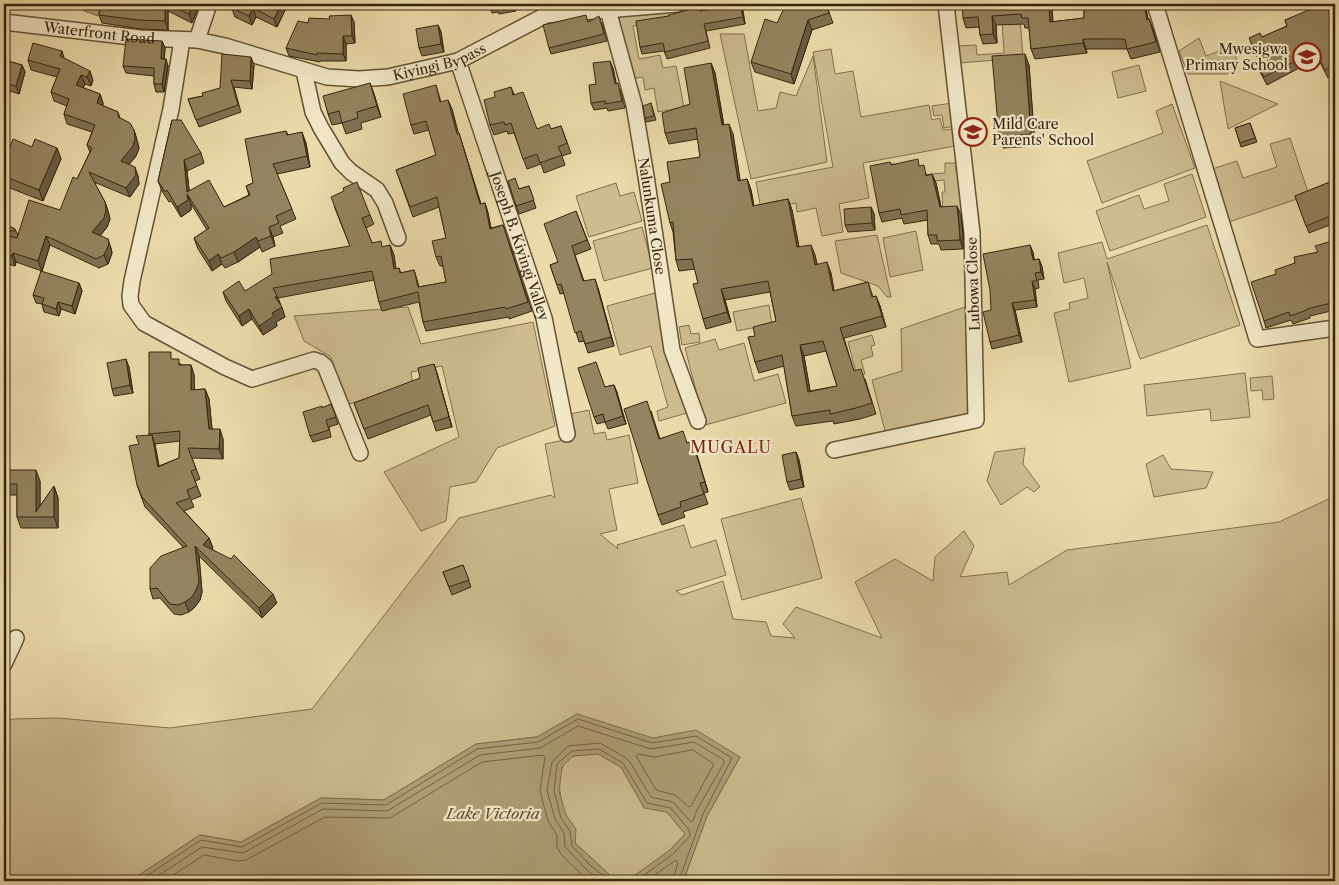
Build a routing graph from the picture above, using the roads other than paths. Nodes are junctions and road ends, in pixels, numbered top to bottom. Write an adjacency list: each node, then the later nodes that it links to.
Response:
1 (209, 4): 7 (street)
2 (677, 4): 5 (street, Kiyingi Bypass)
3 (946, 4): 14 (street, Lubowa Close)
4 (1155, 4): 11 (street)
5 (608, 10): 8 (street, Kiyingi Bypass); 12 (street, Nalunkuma Close)
6 (4, 22): 7 (street, Waterfront Road)
7 (189, 40): 9 (street, Kiyingi Bypass); 15 (street)
8 (458, 61): 9 (street, Kiyingi Bypass); 13 (street, Joseph B. Kiyingi Valley)
9 (304, 71): 10 (street)
10 (398, 238)
11 (1335, 328)
12 (698, 421)
13 (567, 434)
14 (834, 450)
15 (360, 453)
16 (16, 638): 17 (street)
17 (4, 664)

